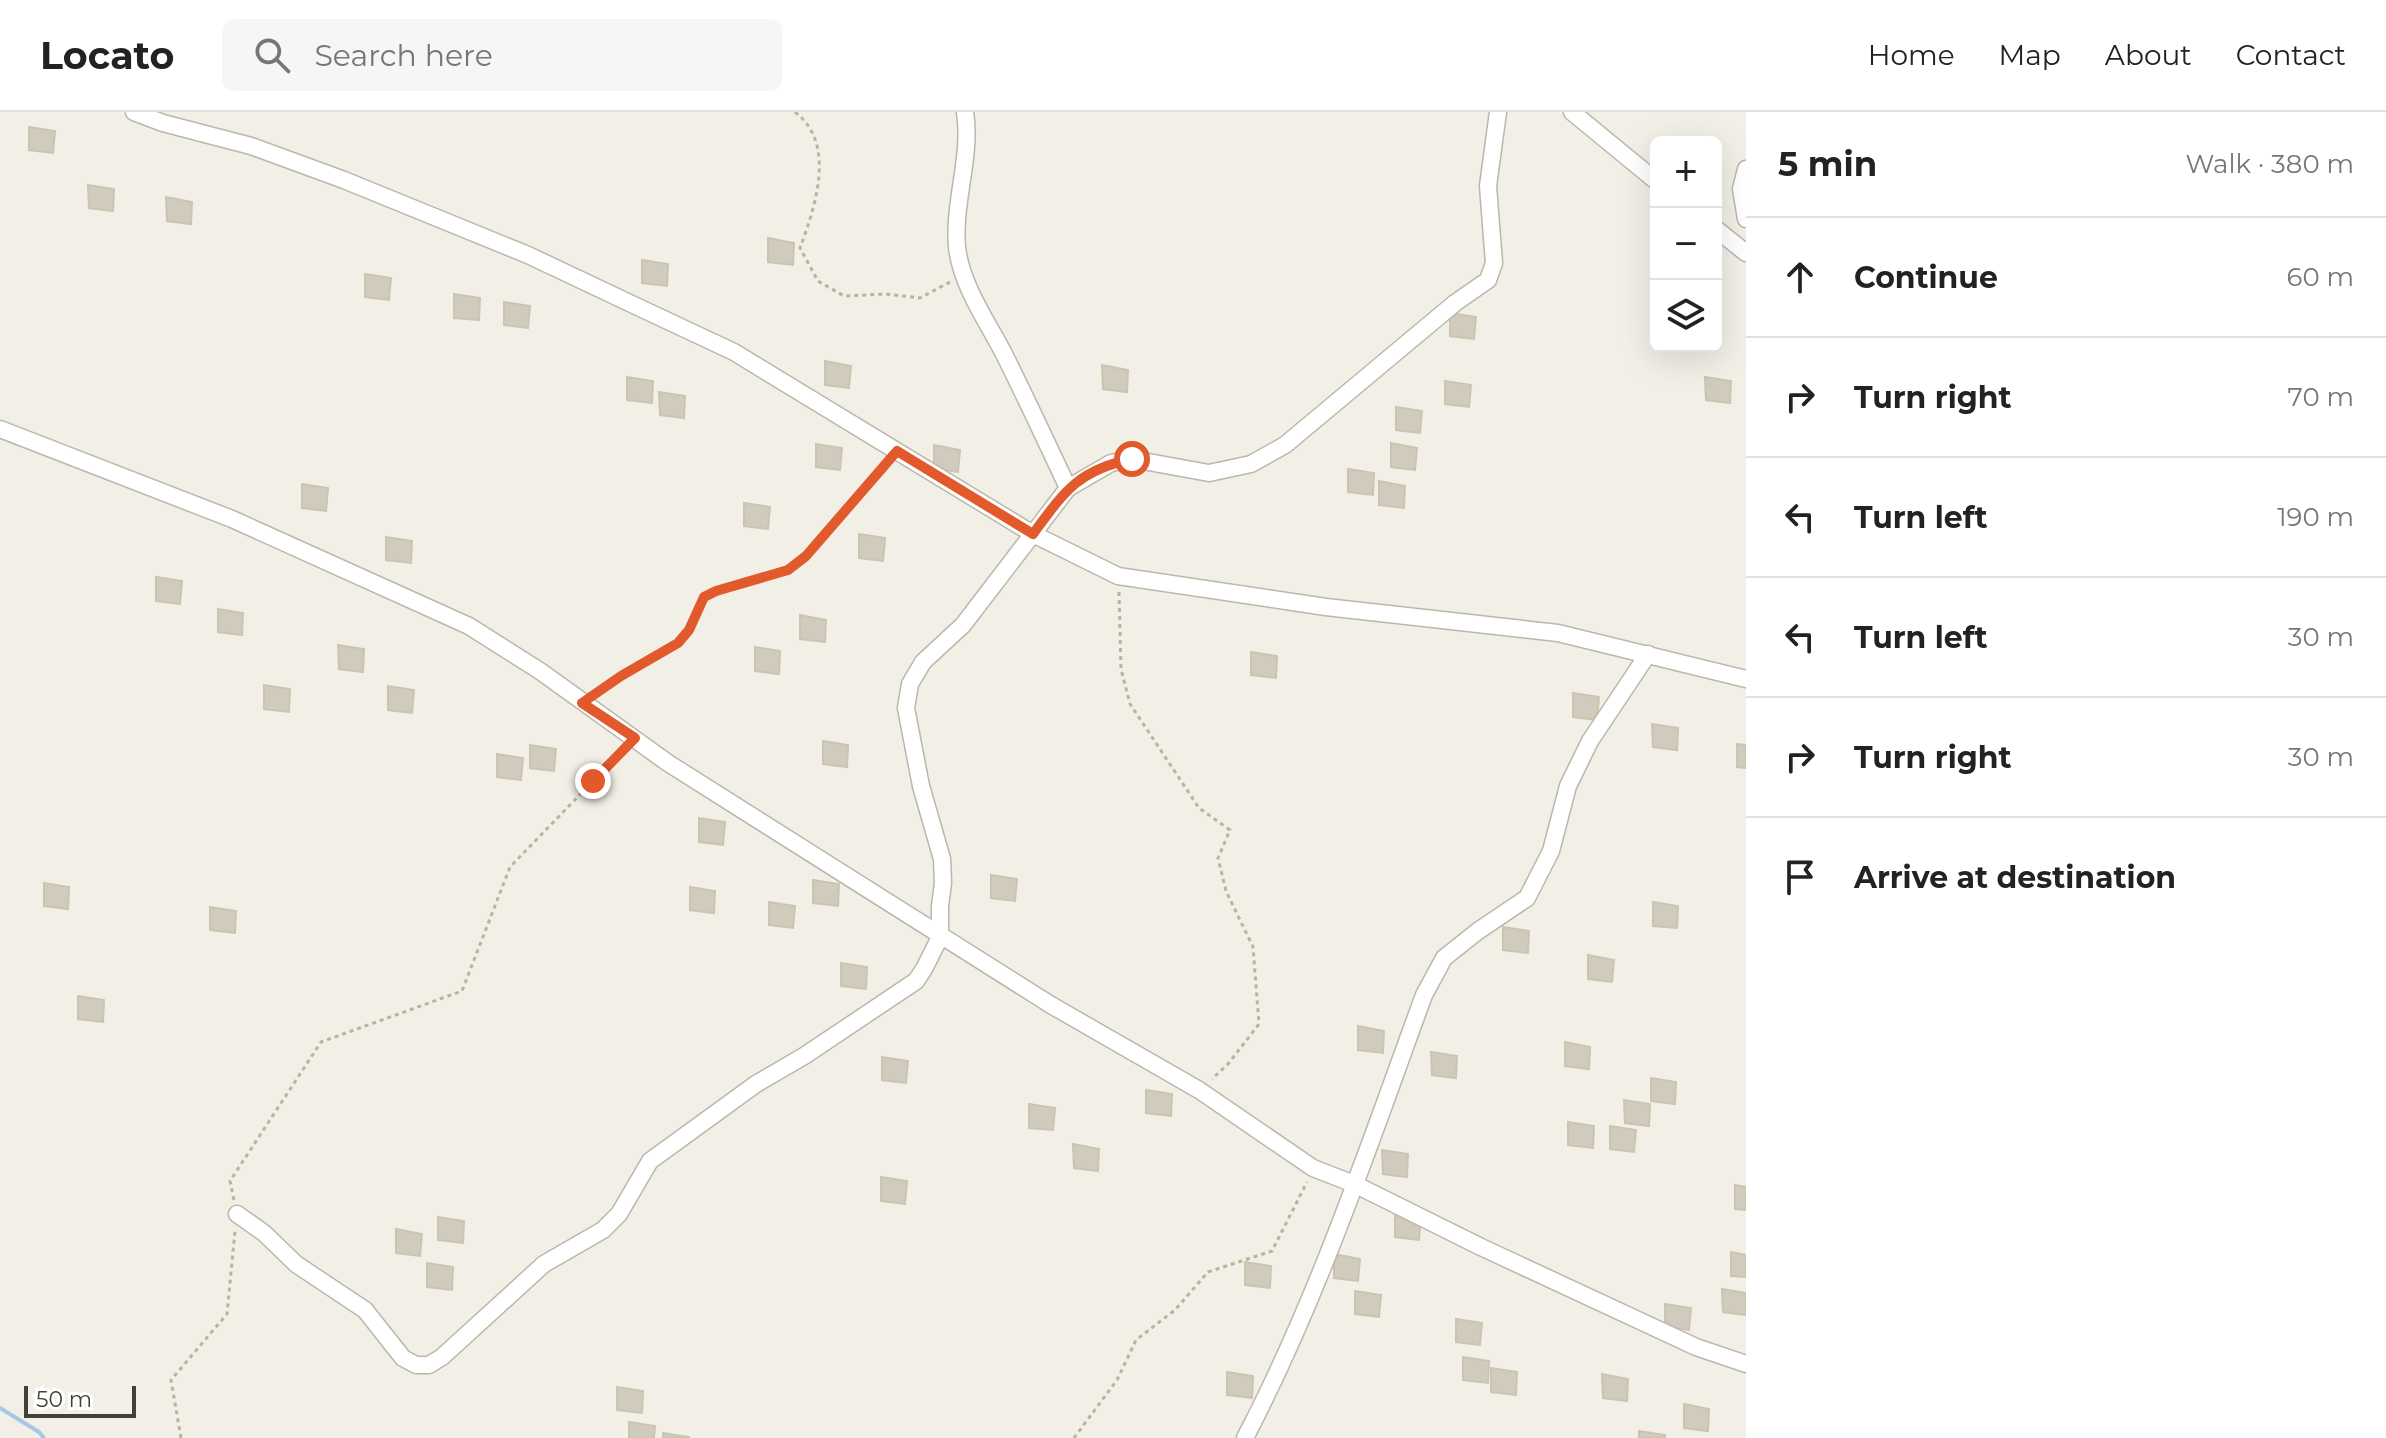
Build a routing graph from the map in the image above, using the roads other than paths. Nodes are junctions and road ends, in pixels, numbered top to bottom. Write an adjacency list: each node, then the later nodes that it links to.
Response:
1 (134, 112): 12 (street)
2 (965, 112): 11 (street)
3 (1498, 112): 11 (street)
4 (1572, 112): 6 (street)
5 (1746, 169): 7 (street)
6 (1650, 176)
7 (1746, 219)
8 (1722, 234): 9 (street)
9 (1746, 253)
10 (0, 429): 15 (street)
11 (1068, 488): 12 (street)
12 (1033, 534): 13 (street); 15 (street)
13 (1648, 654): 14 (street); 16 (street)
14 (1746, 679)
15 (940, 937): 16 (street); 17 (street)
16 (1354, 1184): 18 (street); 19 (street)
17 (237, 1214)
18 (1746, 1364)
19 (1245, 1438)

